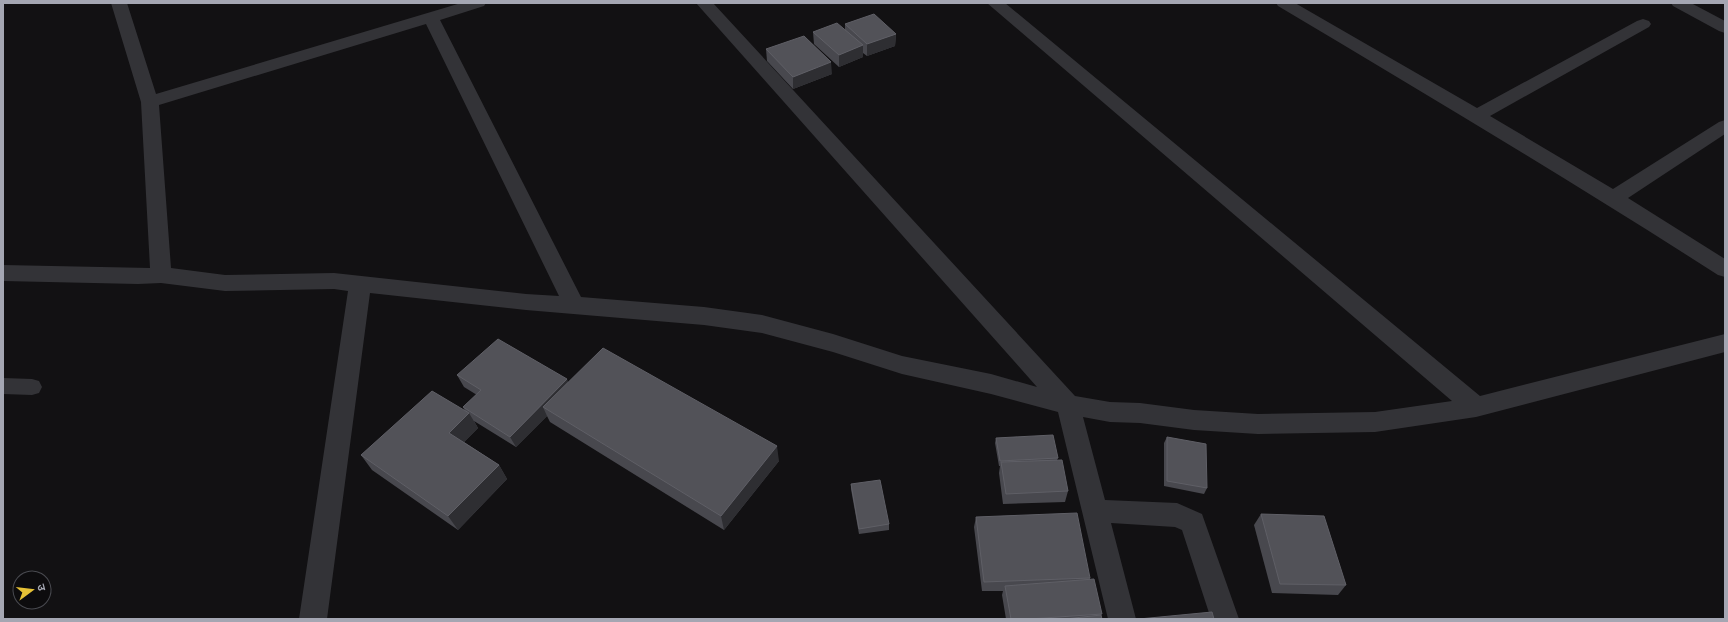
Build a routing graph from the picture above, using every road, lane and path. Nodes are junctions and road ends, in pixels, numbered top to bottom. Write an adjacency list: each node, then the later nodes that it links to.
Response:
1 (119, 3): 10 (street)
2 (478, 3): 7 (street)
3 (704, 3): 22 (street)
4 (995, 3): 23 (street)
5 (1284, 3): 11 (street)
6 (1679, 3): 9 (street)
7 (431, 17): 10 (street); 18 (street)
8 (1643, 24): 11 (street)
9 (1725, 28)
10 (150, 102): 16 (street)
11 (1477, 116): 13 (street)
12 (1725, 126): 13 (street)
13 (1613, 198): 14 (street)
14 (1725, 269)
15 (3, 274): 16 (street)
16 (161, 275): 17 (street)
17 (360, 284): 18 (street); 25 (street)
18 (574, 305): 22 (street)
19 (1725, 343): 23 (street)
20 (3, 386): 21 (lane)
21 (32, 387)
22 (1068, 405): 23 (street); 24 (street)
23 (1476, 407)
24 (1095, 511): 26 (street); 27 (street)
25 (313, 619)
26 (1122, 619)
27 (1225, 619)

